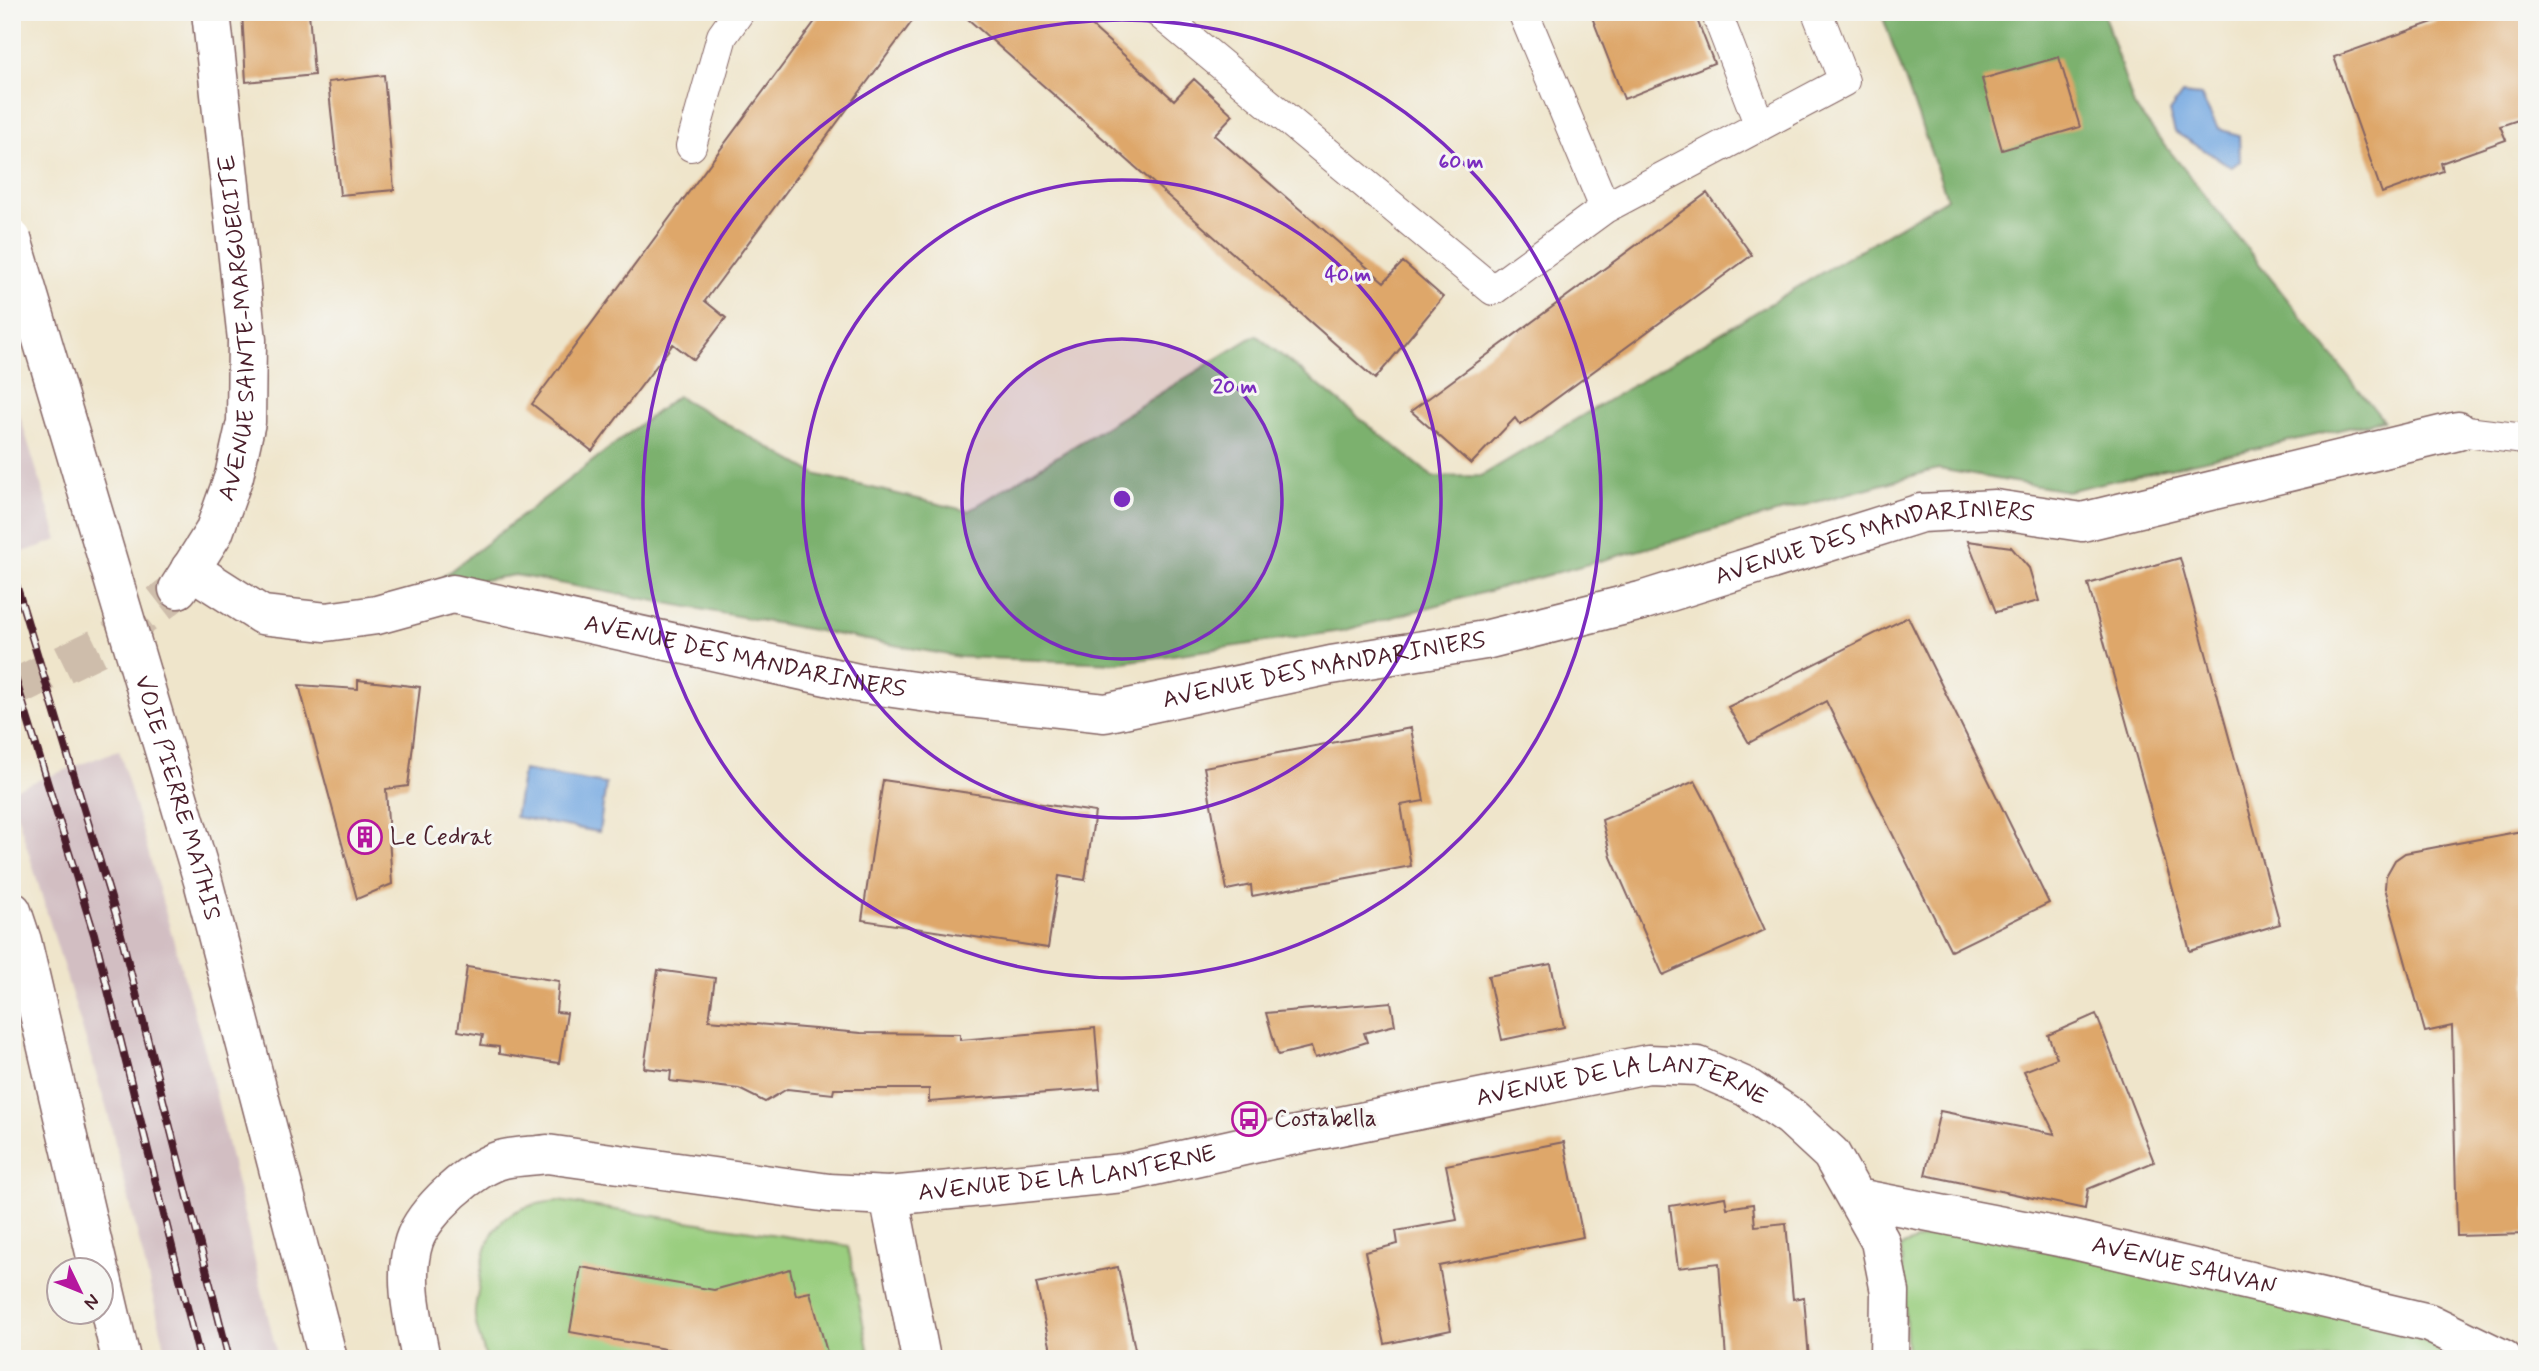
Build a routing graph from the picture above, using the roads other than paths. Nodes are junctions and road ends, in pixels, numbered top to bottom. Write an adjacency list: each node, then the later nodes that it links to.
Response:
1 (211, 12): 13 (main road, AVENUE SAINTE-MARGUERITE)
2 (738, 12): 8 (lane)
3 (1158, 12): 9 (lane)
4 (1523, 12): 9 (lane)
5 (1716, 12): 7 (lane)
6 (1817, 12): 7 (lane)
7 (1760, 126): 9 (lane)
8 (691, 146)
9 (1605, 208)
10 (12, 239): 20 (main road, VOIE PIERRE MATHIS, bridge)
11 (2458, 430): 12 (lane); 13 (main road, AVENUE DES MANDARINIERS)
12 (2526, 440)
13 (184, 579)
14 (12, 911): 17 (main road)
15 (889, 1196): 16 (main road, AVENUE DE LA LANTERNE); 21 (main road, AVENUE DE LA LANTERNE); 22 (main road)
16 (1857, 1198): 23 (main road, AVENUE DE LA LANTERNE); 24 (main road, AVENUE SAUVAN)
17 (96, 1256)
18 (113, 1326): 19 (main road)
19 (121, 1359)
20 (328, 1359)
21 (421, 1359)
22 (921, 1359)
23 (1889, 1359)
24 (2503, 1359)

